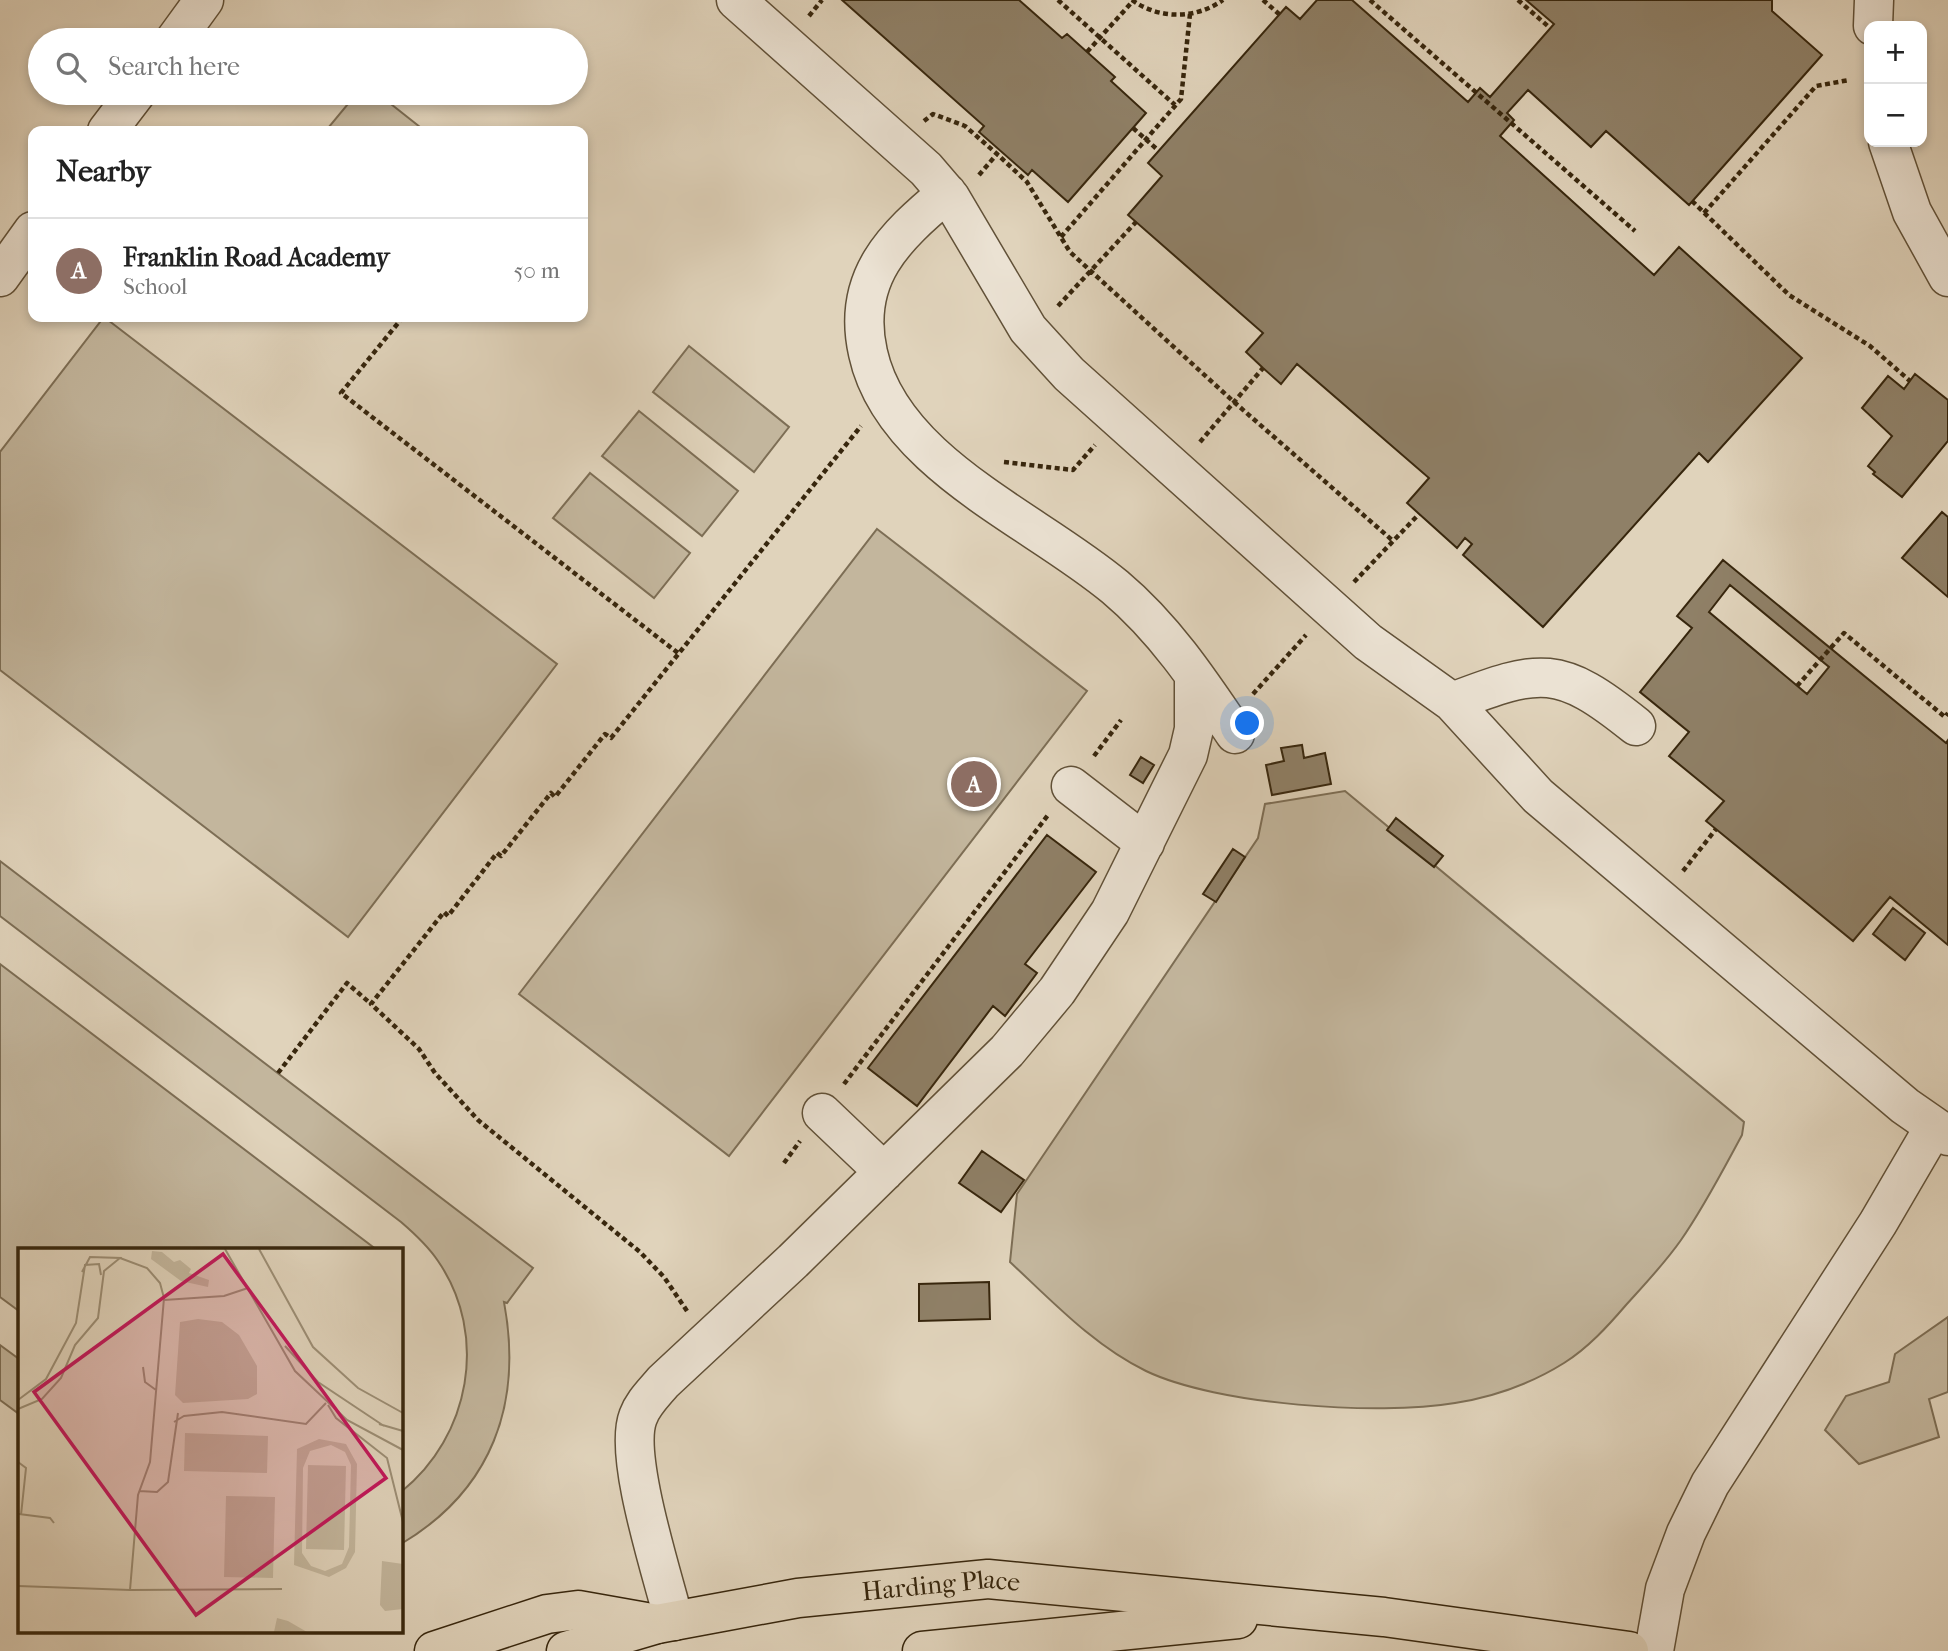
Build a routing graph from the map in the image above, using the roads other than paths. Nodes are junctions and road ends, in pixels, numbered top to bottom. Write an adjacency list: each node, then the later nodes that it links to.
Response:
1 (204, 0): 5 (lane)
2 (736, 0): 9 (lane)
3 (1874, 0): 4 (lane)
4 (1873, 21)
5 (184, 28)
6 (127, 105): 7 (lane)
7 (111, 126)
8 (1890, 147): 12 (lane)
9 (961, 187): 13 (lane); 14 (lane)
10 (28, 239): 11 (lane)
11 (0, 277)
12 (1948, 277)
13 (1194, 677): 16 (lane); 18 (lane)
14 (1452, 702): 15 (lane); 20 (lane)
15 (1636, 726)
16 (1235, 734)
17 (1071, 786): 18 (lane)
18 (1145, 843): 21 (lane)
19 (822, 1113): 21 (lane)
20 (1941, 1131): 28 (lane)
21 (884, 1172): 23 (lane)
22 (1321, 1611): 23 (main road, Harding Place); 26 (main road, Harding Place); 27 (main road, Harding Place)
23 (665, 1623): 24 (main road); 25 (main road, Harding Place)
24 (434, 1651)
25 (566, 1651)
26 (922, 1651)
27 (1629, 1651)
28 (1654, 1651)

